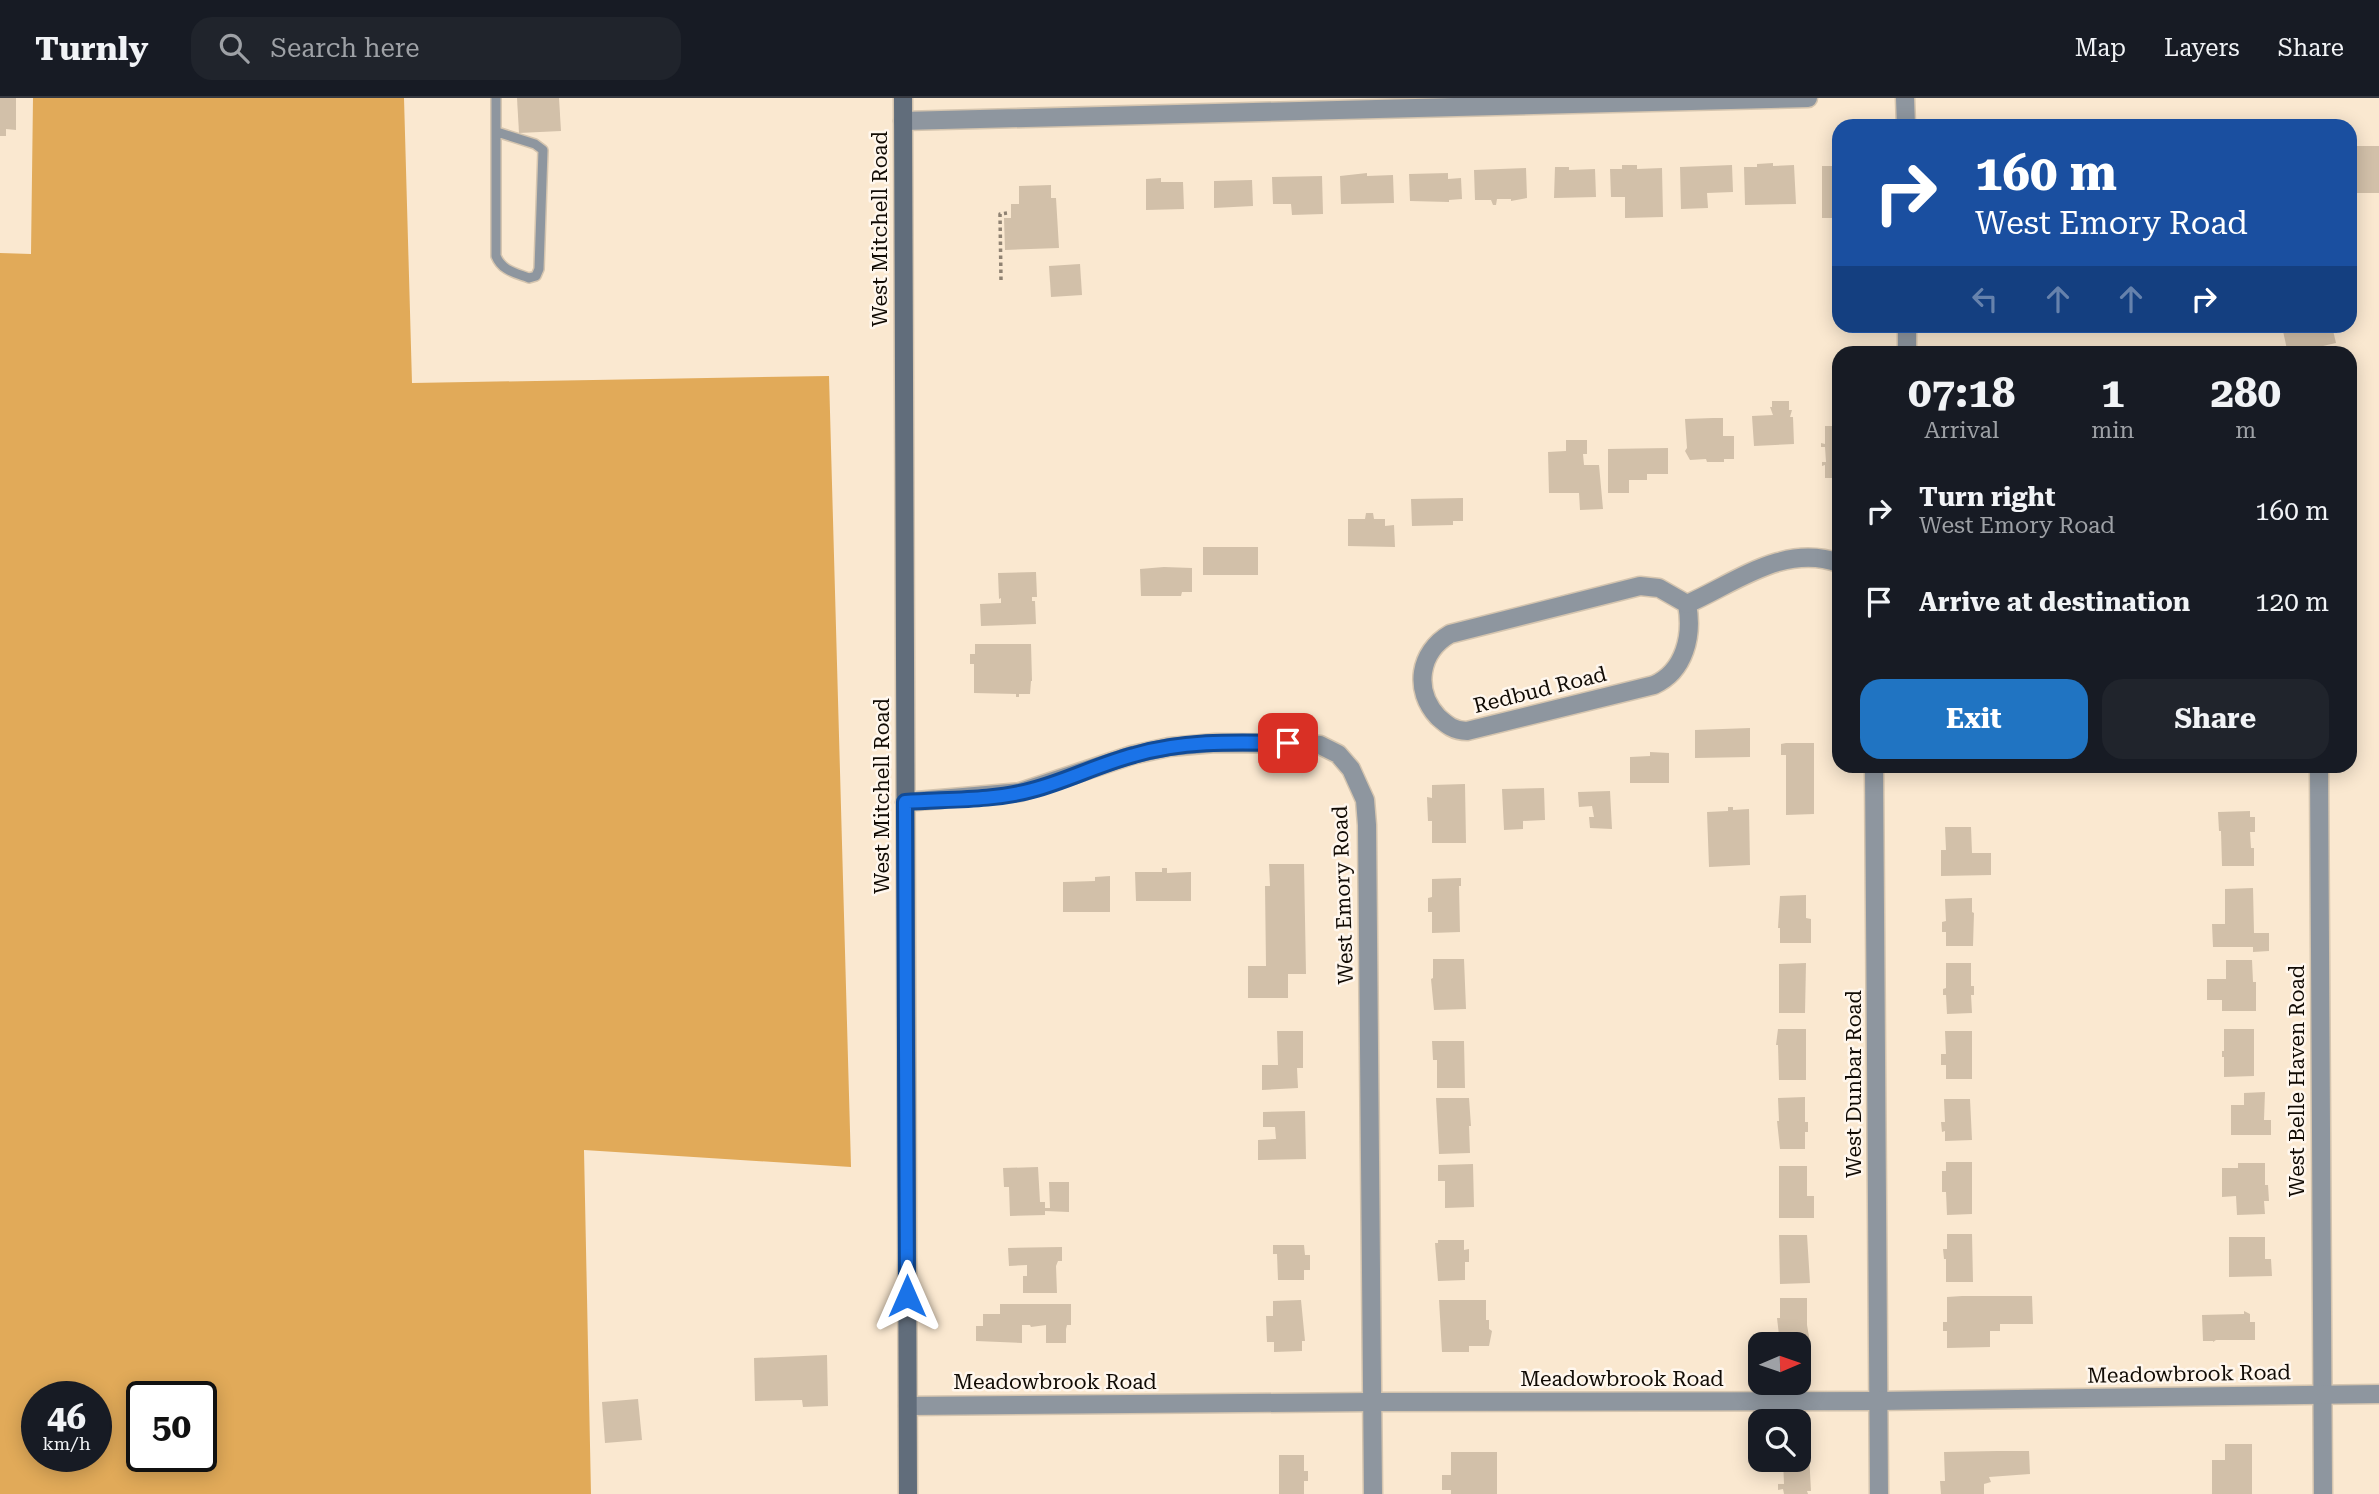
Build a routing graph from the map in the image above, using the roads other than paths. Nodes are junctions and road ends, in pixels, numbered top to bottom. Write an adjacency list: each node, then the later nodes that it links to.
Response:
1 (496, 98): 7 (lane)
2 (903, 98): 6 (main road, West Mitchell Road)
3 (1808, 98): 6 (street)
4 (1905, 98): 5 (street)
5 (1906, 119)
6 (903, 121): 12 (main road, West Mitchell Road)
7 (497, 132): 7 (lane)
8 (1832, 562): 9 (street)
9 (1687, 604): 9 (street, Redbud Road)
10 (1874, 773): 15 (street, West Dunbar Road)
11 (2319, 773): 14 (street, West Belle Haven Road)
12 (905, 802): 16 (street, West Emory Road); 17 (main road, West Mitchell Road)
13 (2379, 1394): 14 (street, Meadowbrook Road)
14 (2322, 1395): 15 (street, Meadowbrook Road); 21 (street, West Belle Haven Road)
15 (1879, 1401): 16 (street, Meadowbrook Road); 20 (street, West Dunbar Road)
16 (1372, 1402): 17 (street, Meadowbrook Road); 19 (street, West Emory Road)
17 (908, 1406): 18 (main road, West Mitchell Road)
18 (908, 1494)
19 (1373, 1494)
20 (1879, 1494)
21 (2323, 1494)

